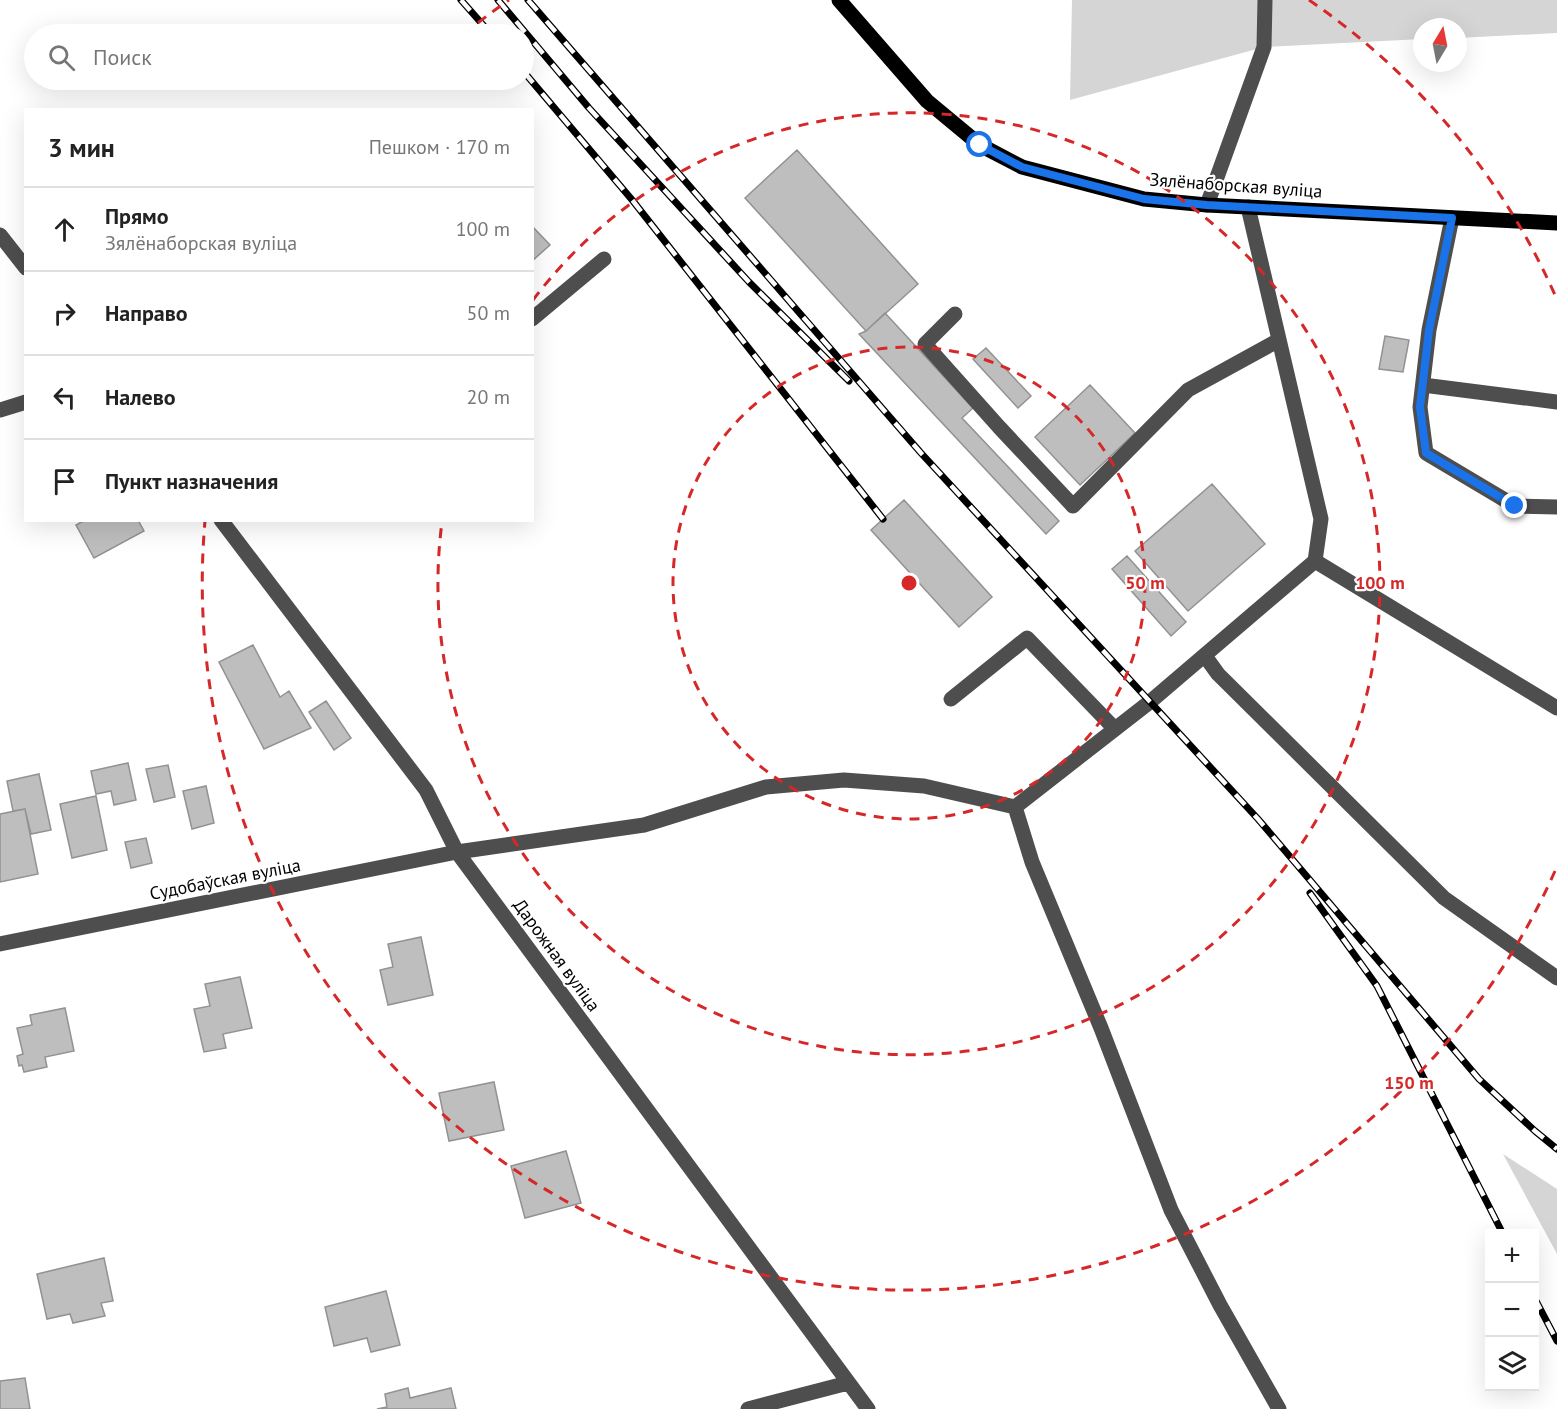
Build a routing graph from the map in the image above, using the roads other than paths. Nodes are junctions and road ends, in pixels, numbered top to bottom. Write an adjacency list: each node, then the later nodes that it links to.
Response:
1 (839, 0): 3 (main road, Зялёнаборская вуліца)
2 (1265, 0): 3 (street)
3 (1207, 205): 4 (main road, Зялёнаборская вуліца)
4 (1248, 207): 5 (main road, Зялёнаборская вуліца); 12 (street)
5 (1452, 218): 6 (main road, Зялёнаборская вуліца); 13 (street)
6 (1557, 224)
7 (0, 235): 9 (street)
8 (604, 259): 11 (street)
9 (24, 265)
10 (956, 314): 12 (street)
11 (534, 317)
12 (1279, 340): 19 (street)
13 (1423, 385): 14 (street); 17 (street)
14 (1557, 402)
15 (24, 403): 16 (street)
16 (0, 410)
17 (1557, 507)
18 (223, 522): 25 (street, Дарожная вуліца)
19 (1315, 561): 20 (street); 22 (street)
20 (1205, 656): 23 (street); 27 (street)
21 (951, 699): 23 (street)
22 (1557, 708)
23 (1115, 729): 24 (street)
24 (1015, 807): 25 (street, Судобаўская вуліца); 31 (street)
25 (457, 852): 26 (street, Судобаўская вуліца); 28 (street, Дарожная вуліца)
26 (0, 944)
27 (1557, 978)
28 (848, 1383): 29 (street); 30 (street, Дарожная вуліца)
29 (748, 1409)
30 (868, 1409)
31 (1279, 1409)

